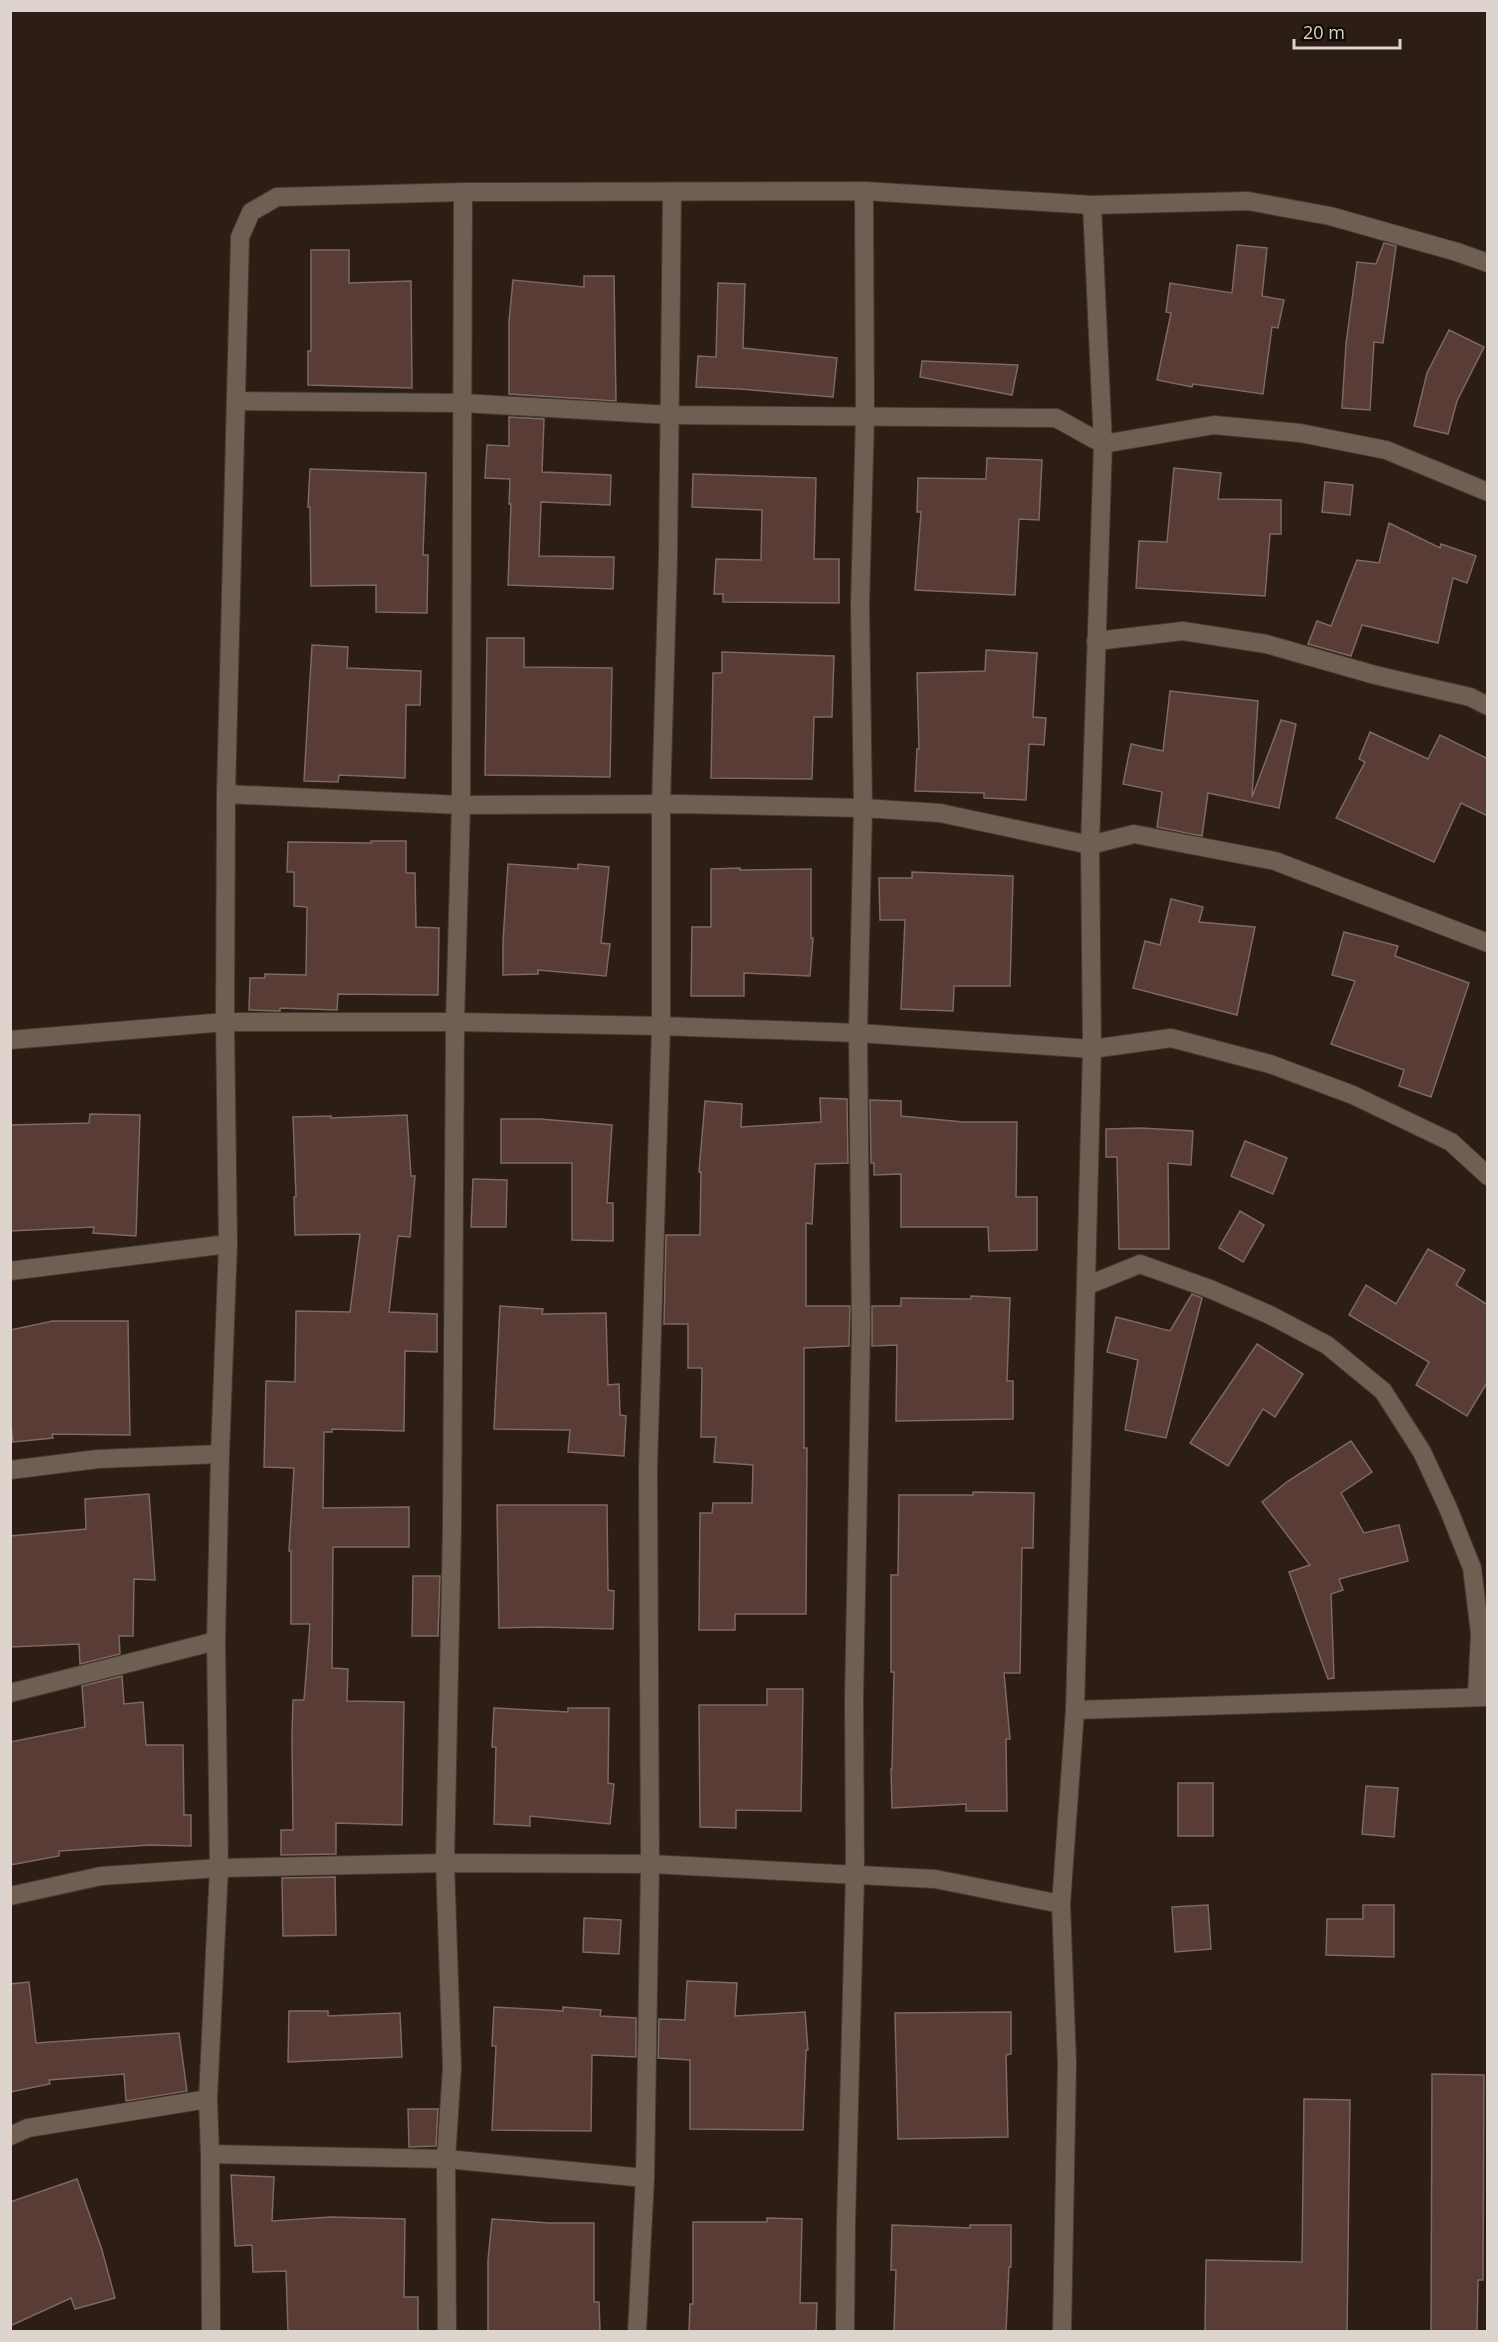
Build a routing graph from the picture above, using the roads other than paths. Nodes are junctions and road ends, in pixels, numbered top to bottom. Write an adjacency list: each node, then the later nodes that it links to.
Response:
1 (864, 191): 3 (street); 4 (street); 9 (street)
2 (463, 192): 3 (street); 6 (street); 7 (street)
3 (672, 193): 8 (street)
4 (1092, 205): 5 (street); 10 (street)
5 (1488, 264)
6 (237, 401): 7 (street); 14 (street)
7 (463, 404): 8 (street); 15 (street)
8 (670, 415): 9 (street); 16 (street)
9 (866, 417): 10 (street); 17 (street)
10 (1103, 444): 11 (street); 12 (street)
11 (1488, 492)
12 (1096, 641): 13 (street); 18 (street)
13 (1488, 706)
14 (226, 794): 15 (street); 20 (street)
15 (461, 805): 16 (street); 21 (street)
16 (661, 805): 17 (street); 22 (street)
17 (863, 808): 18 (street); 23 (street)
18 (1090, 845): 19 (street); 25 (street)
19 (1488, 943)
20 (225, 1022): 21 (street); 24 (street); 27 (street)
21 (455, 1022): 22 (street); 36 (street)
22 (661, 1026): 23 (street); 37 (street)
23 (858, 1033): 25 (street); 39 (street)
24 (10, 1040)
25 (1092, 1049): 26 (street); 29 (street)
26 (1488, 1176)
27 (228, 1244): 28 (street); 30 (street)
28 (10, 1271)
29 (1086, 1286): 34 (street); 35 (street)
30 (220, 1454): 31 (street); 32 (street)
31 (10, 1470)
32 (216, 1641): 33 (street); 38 (street)
33 (10, 1693)
34 (1482, 1696): 35 (street)
35 (1075, 1710): 41 (street)
36 (445, 1863): 37 (street); 38 (street); 45 (street)
37 (650, 1863): 39 (street); 46 (street)
38 (219, 1868): 40 (street); 42 (street)
39 (855, 1874): 41 (street); 50 (street)
40 (10, 1896)
41 (1061, 1904): 51 (street)
42 (208, 2099): 43 (street); 44 (street)
43 (10, 2136)
44 (210, 2154): 45 (street); 47 (street)
45 (446, 2159): 46 (street); 48 (street)
46 (645, 2178): 49 (street)
47 (211, 2331)
48 (447, 2331)
49 (637, 2331)
50 (845, 2331)
51 (1062, 2331)

